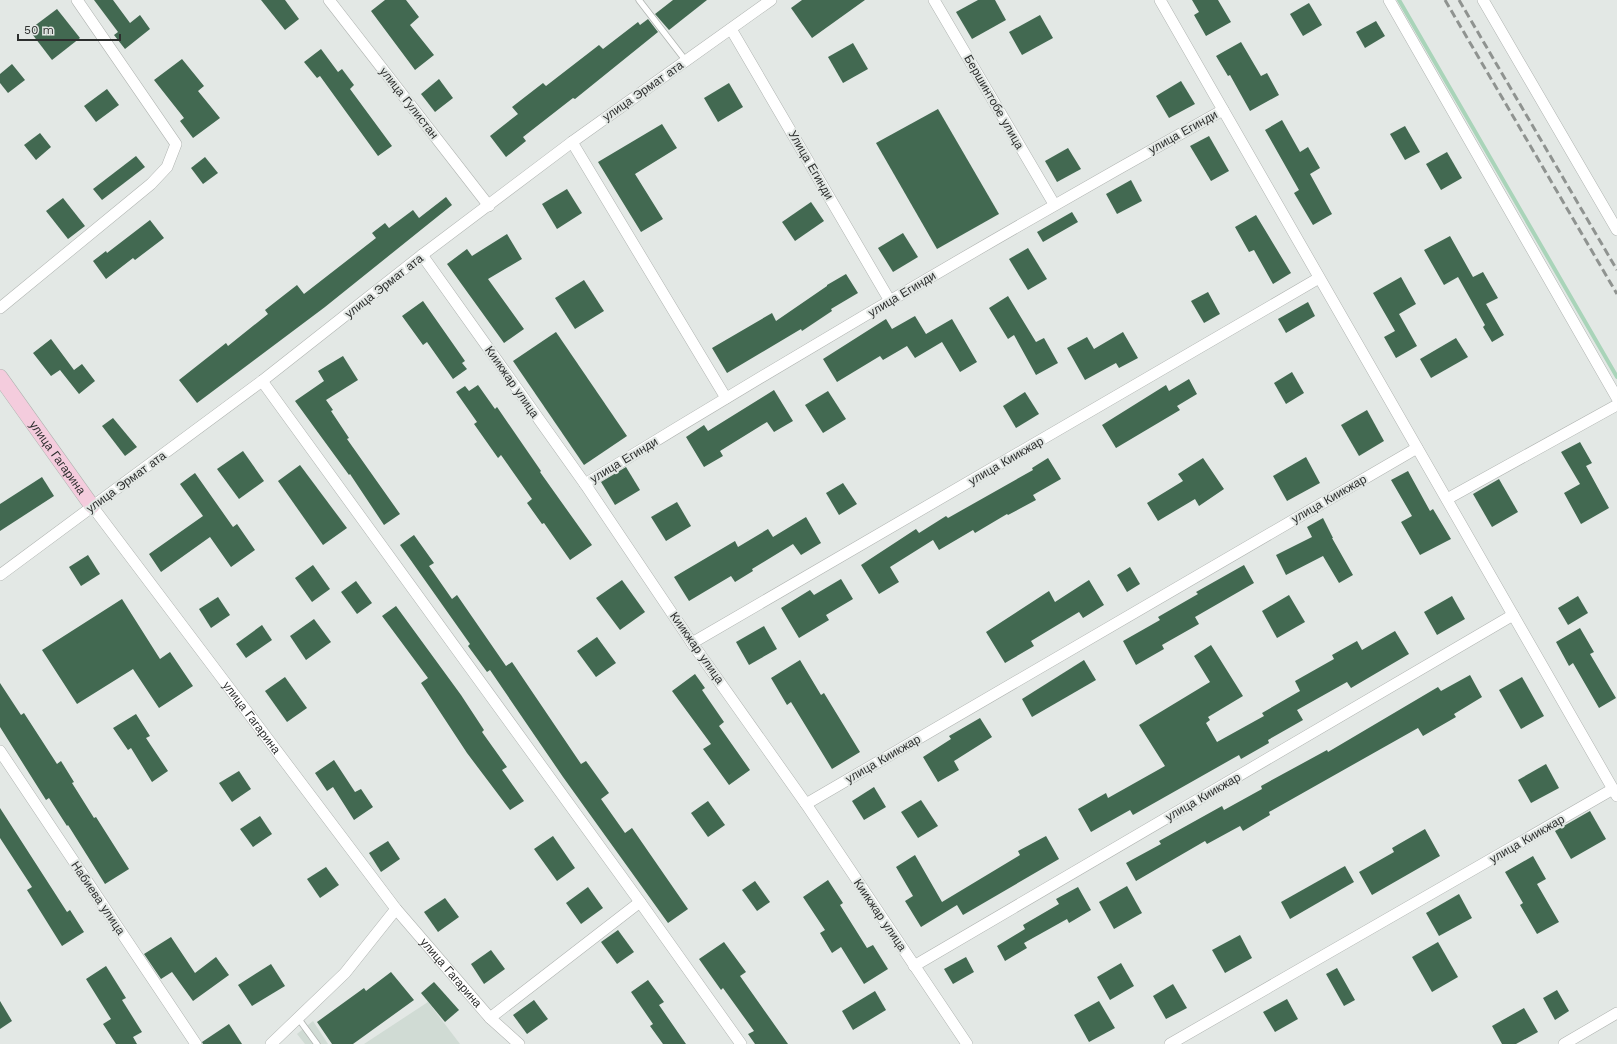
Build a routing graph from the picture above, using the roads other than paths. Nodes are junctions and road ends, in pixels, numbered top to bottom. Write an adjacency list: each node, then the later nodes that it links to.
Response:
1 (77, 0): 19 (street)
2 (329, 0): 14 (street, улица Гулистан)
3 (639, 0): 10 (lane)
4 (771, 0): 9 (street, улица Эрмат ата)
5 (934, 0): 13 (street, Бершинтобе улица)
6 (1160, 0): 11 (street)
7 (1389, 0): 23 (street)
8 (1483, 0): 15 (street)
9 (731, 29): 10 (street, улица Эрмат ата); 18 (street, Улица Егинди)
10 (686, 61): 12 (street, улица Эрмат ата)
11 (1223, 110): 13 (street, улица Егинди); 17 (street)
12 (572, 142): 14 (street, улица Эрмат ата); 22 (street)
13 (1054, 204): 18 (street, улица Егинди)
14 (489, 206): 16 (street, улица Эрмат ата)
15 (1617, 230)
16 (422, 256): 21 (street, улица Эрмат ата); 26 (street, Киикжар улица)
17 (1320, 278): 25 (street); 31 (street, улица Киикжар)
18 (890, 302): 22 (street, улица Егинди)
19 (0, 308)
20 (0, 378): 28 (street, улица Гагарина)
21 (262, 381): 28 (street, улица Эрмат ата); 35 (street)
22 (726, 398): 26 (street, улица Егинди)
23 (1617, 398)
24 (1617, 405): 27 (street)
25 (1417, 448): 27 (street); 34 (street, улица Киикжар)
26 (585, 484): 31 (street, Киикжар улица)
27 (1446, 499): 30 (street)
28 (92, 506): 29 (street, улица Эрмат ата); 36 (street, улица Гагарина)
29 (0, 575)
30 (1513, 615): 33 (street); 37 (street, улица Киикжар)
31 (692, 643): 34 (street, Киикжар улица)
32 (0, 751): 41 (street, Набиева улица)
33 (1615, 792): 47 (street, улица Киикжар)
34 (806, 804): 37 (street, Киикжар улица)
35 (640, 902): 40 (street); 45 (street)
36 (396, 909): 39 (street); 40 (street, улица Гагарина)
37 (914, 966): 46 (street, Киикжар улица)
38 (1617, 1013): 48 (street)
39 (298, 1018): 42 (street); 43 (lane)
40 (490, 1018): 44 (street, улица Гагарина)
41 (196, 1044)
42 (271, 1044)
43 (317, 1044)
44 (520, 1044)
45 (741, 1044)
46 (967, 1044)
47 (1170, 1044)
48 (1564, 1044)

